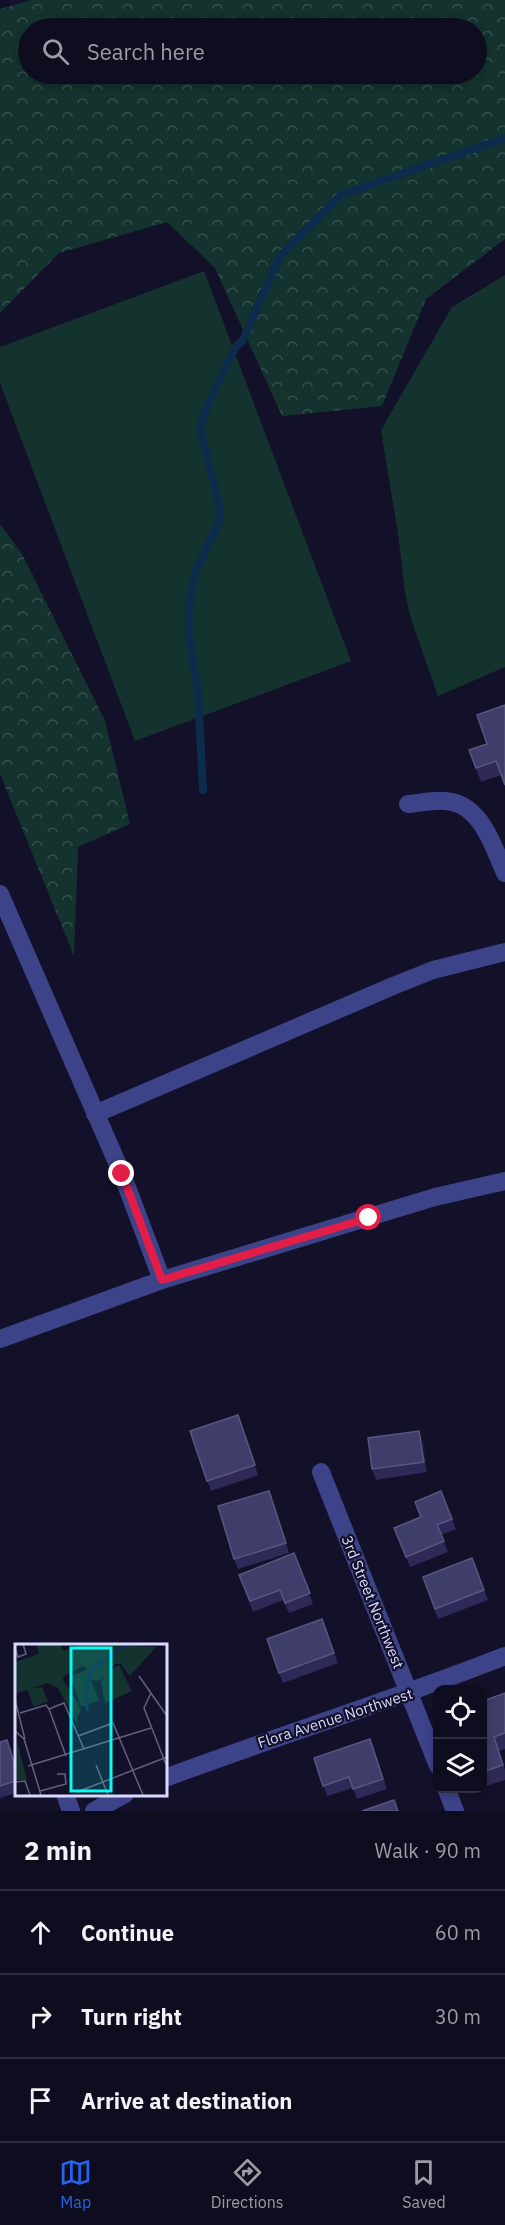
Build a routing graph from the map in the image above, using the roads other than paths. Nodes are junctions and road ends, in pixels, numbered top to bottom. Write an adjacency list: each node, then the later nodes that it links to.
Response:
1 (408, 804): 2 (street)
2 (505, 873)
3 (0, 894): 5 (street)
4 (505, 952): 5 (street)
5 (95, 1114): 7 (street)
6 (505, 1181): 7 (street)
7 (162, 1280): 8 (street)
8 (0, 1339)
9 (321, 1472): 11 (street, 3rd Street Northwest)
10 (505, 1656): 11 (street, Flora Avenue Northwest)
11 (409, 1693): 12 (street, 3rd Street Northwest); 13 (street, Flora Avenue Northwest)
12 (433, 1753)
13 (166, 1778)
14 (448, 1793): 19 (street)
15 (66, 1796): 17 (street)
16 (121, 1796): 18 (street)
17 (71, 1811)
18 (94, 1811)
19 (455, 1811)

